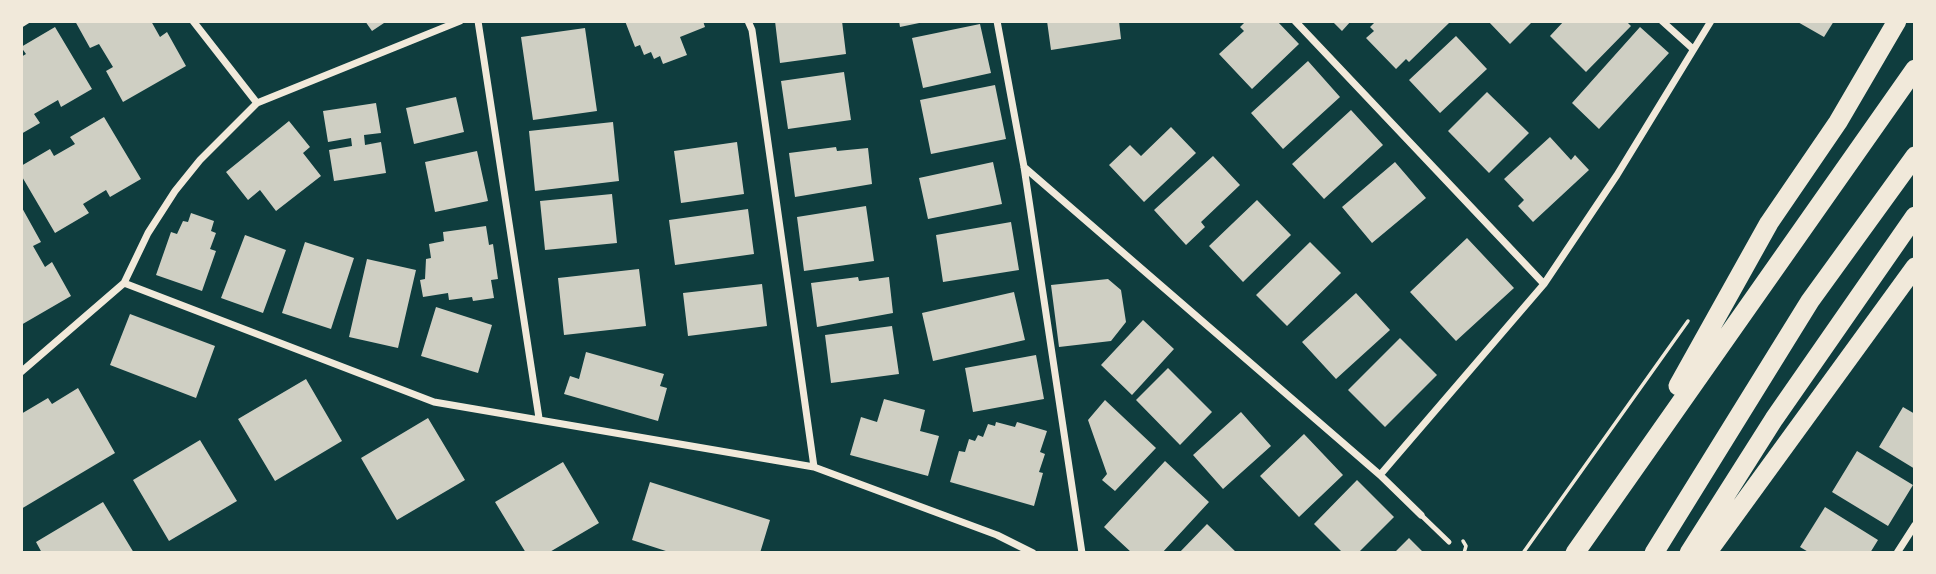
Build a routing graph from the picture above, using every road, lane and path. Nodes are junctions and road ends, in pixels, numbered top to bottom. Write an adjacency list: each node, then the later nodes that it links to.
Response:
1 (29, 21): 11 (path)
2 (193, 21): 14 (street)
3 (460, 21): 14 (street)
4 (478, 21): 22 (street)
5 (748, 21): 23 (street)
6 (997, 21): 16 (street)
7 (1295, 21): 20 (street)
8 (1662, 21): 12 (street)
9 (1712, 21): 12 (street)
10 (1897, 21): 25 (highway)
11 (21, 26)
12 (1693, 50): 20 (street)
13 (1915, 69): 25 (highway)
14 (257, 103): 19 (street)
15 (1915, 156): 32 (highway)
16 (1024, 167): 24 (street); 30 (street)
17 (1915, 216): 33 (highway)
18 (1915, 267): 34 (highway)
19 (124, 283): 21 (street); 22 (street)
20 (1544, 284): 24 (street)
21 (21, 372)
22 (539, 418): 23 (street)
23 (814, 467): 29 (street)
24 (1380, 475): 26 (street)
25 (1626, 479): 31 (highway)
26 (1421, 515): 28 (lane)
27 (1915, 525): 35 (street)
28 (1449, 542)
29 (1033, 553)
30 (1082, 553)
31 (1575, 553)
32 (1654, 553)
33 (1689, 553)
34 (1707, 553)
35 (1897, 553)

